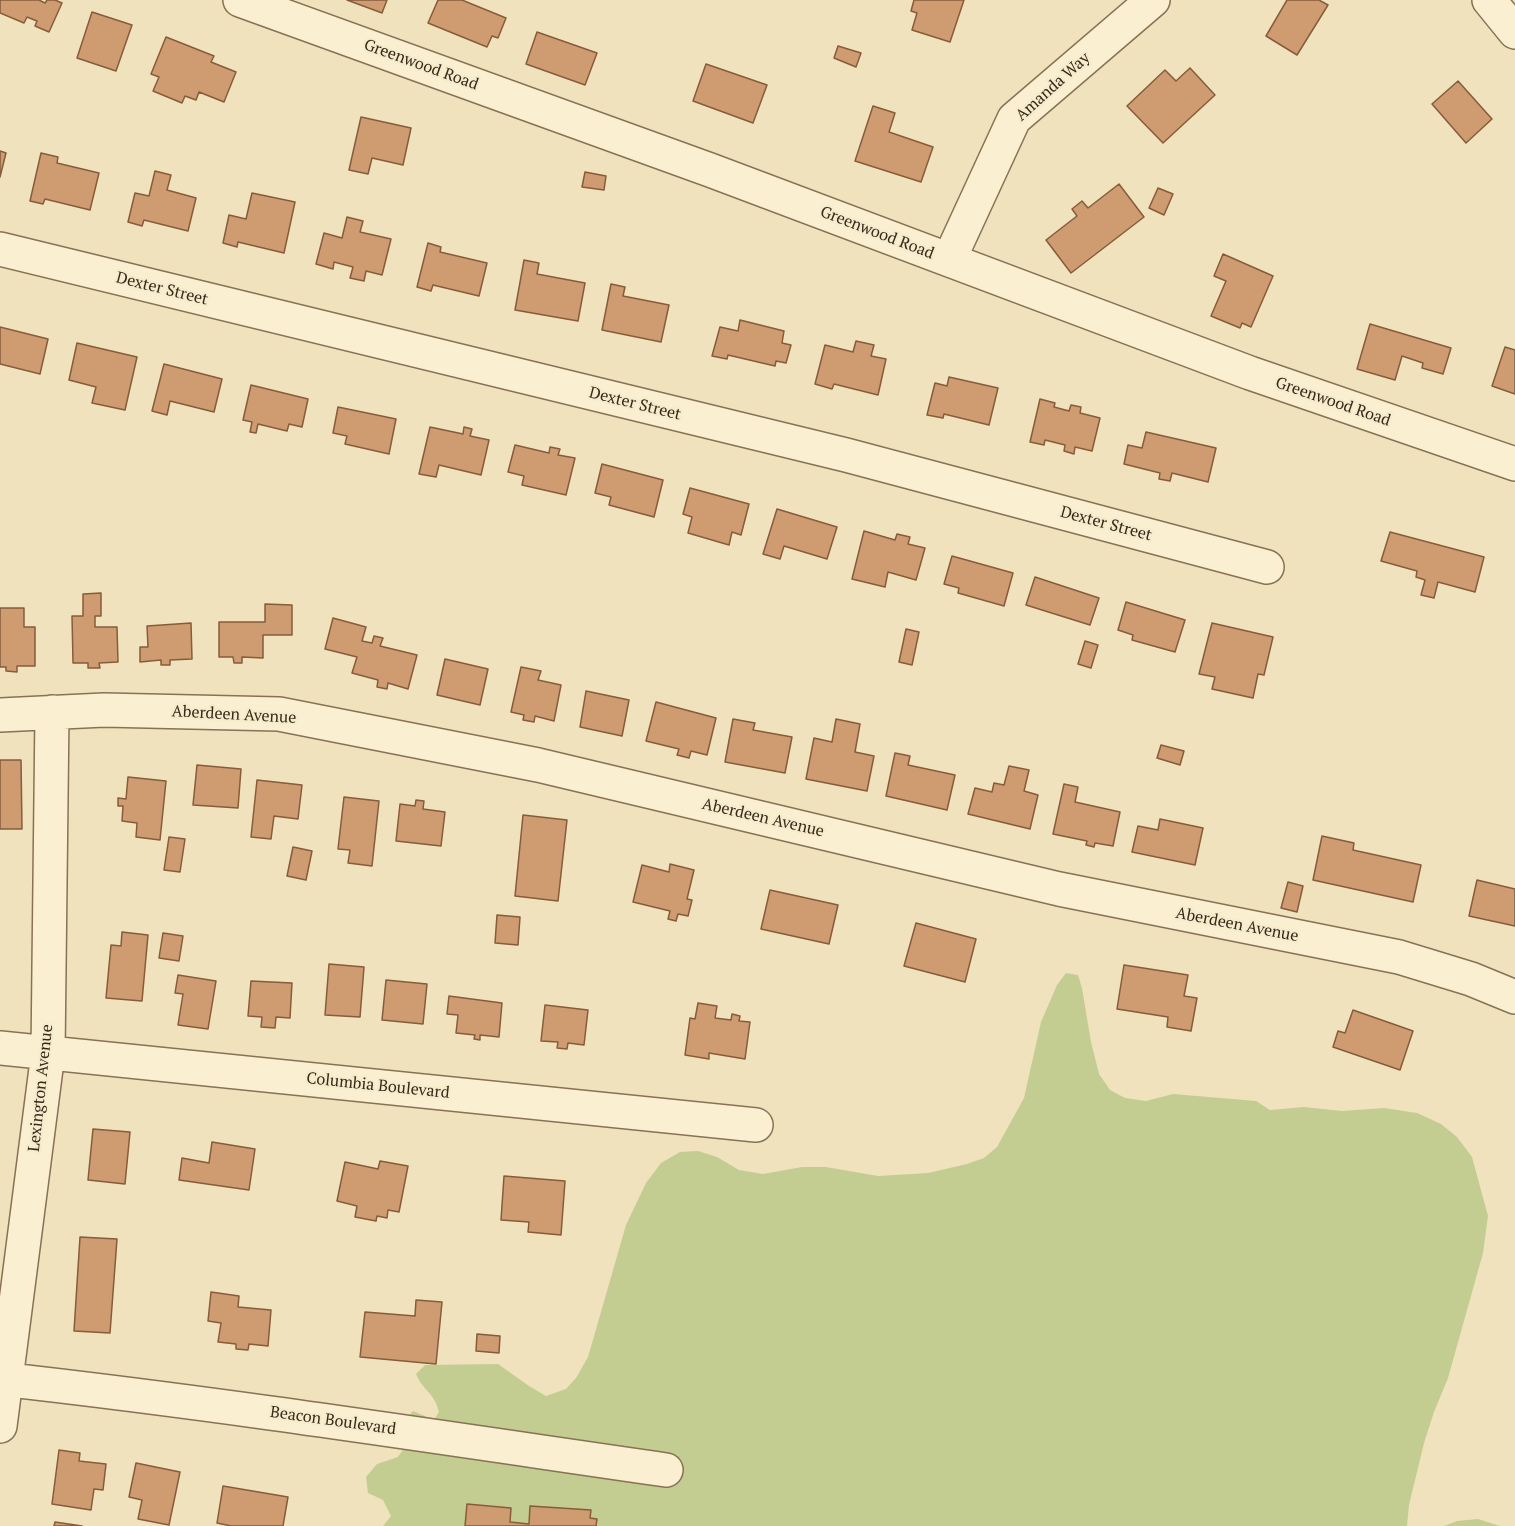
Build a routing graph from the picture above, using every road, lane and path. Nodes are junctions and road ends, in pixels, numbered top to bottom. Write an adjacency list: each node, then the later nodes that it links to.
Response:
1 (240, 0): 6 (street, Greenwood Road)
2 (1153, 0): 6 (street, Amanda Way)
3 (1489, 0): 4 (street)
4 (1515, 32)
5 (0, 249): 8 (street, Dexter Street)
6 (949, 260): 7 (street, Greenwood Road)
7 (1515, 464)
8 (1267, 567)
9 (52, 712): 10 (street, Aberdeen Avenue); 11 (street, Aberdeen Avenue); 13 (street, Lexington Avenue)
10 (0, 715)
11 (1515, 997)
12 (0, 1048): 13 (street, Columbia Boulevard)
13 (48, 1053): 14 (street, Columbia Boulevard); 15 (street, Lexington Avenue)
14 (756, 1125)
15 (2, 1379): 16 (street, Lexington Avenue); 17 (street, Beacon Boulevard)
16 (0, 1426)
17 (666, 1470)

